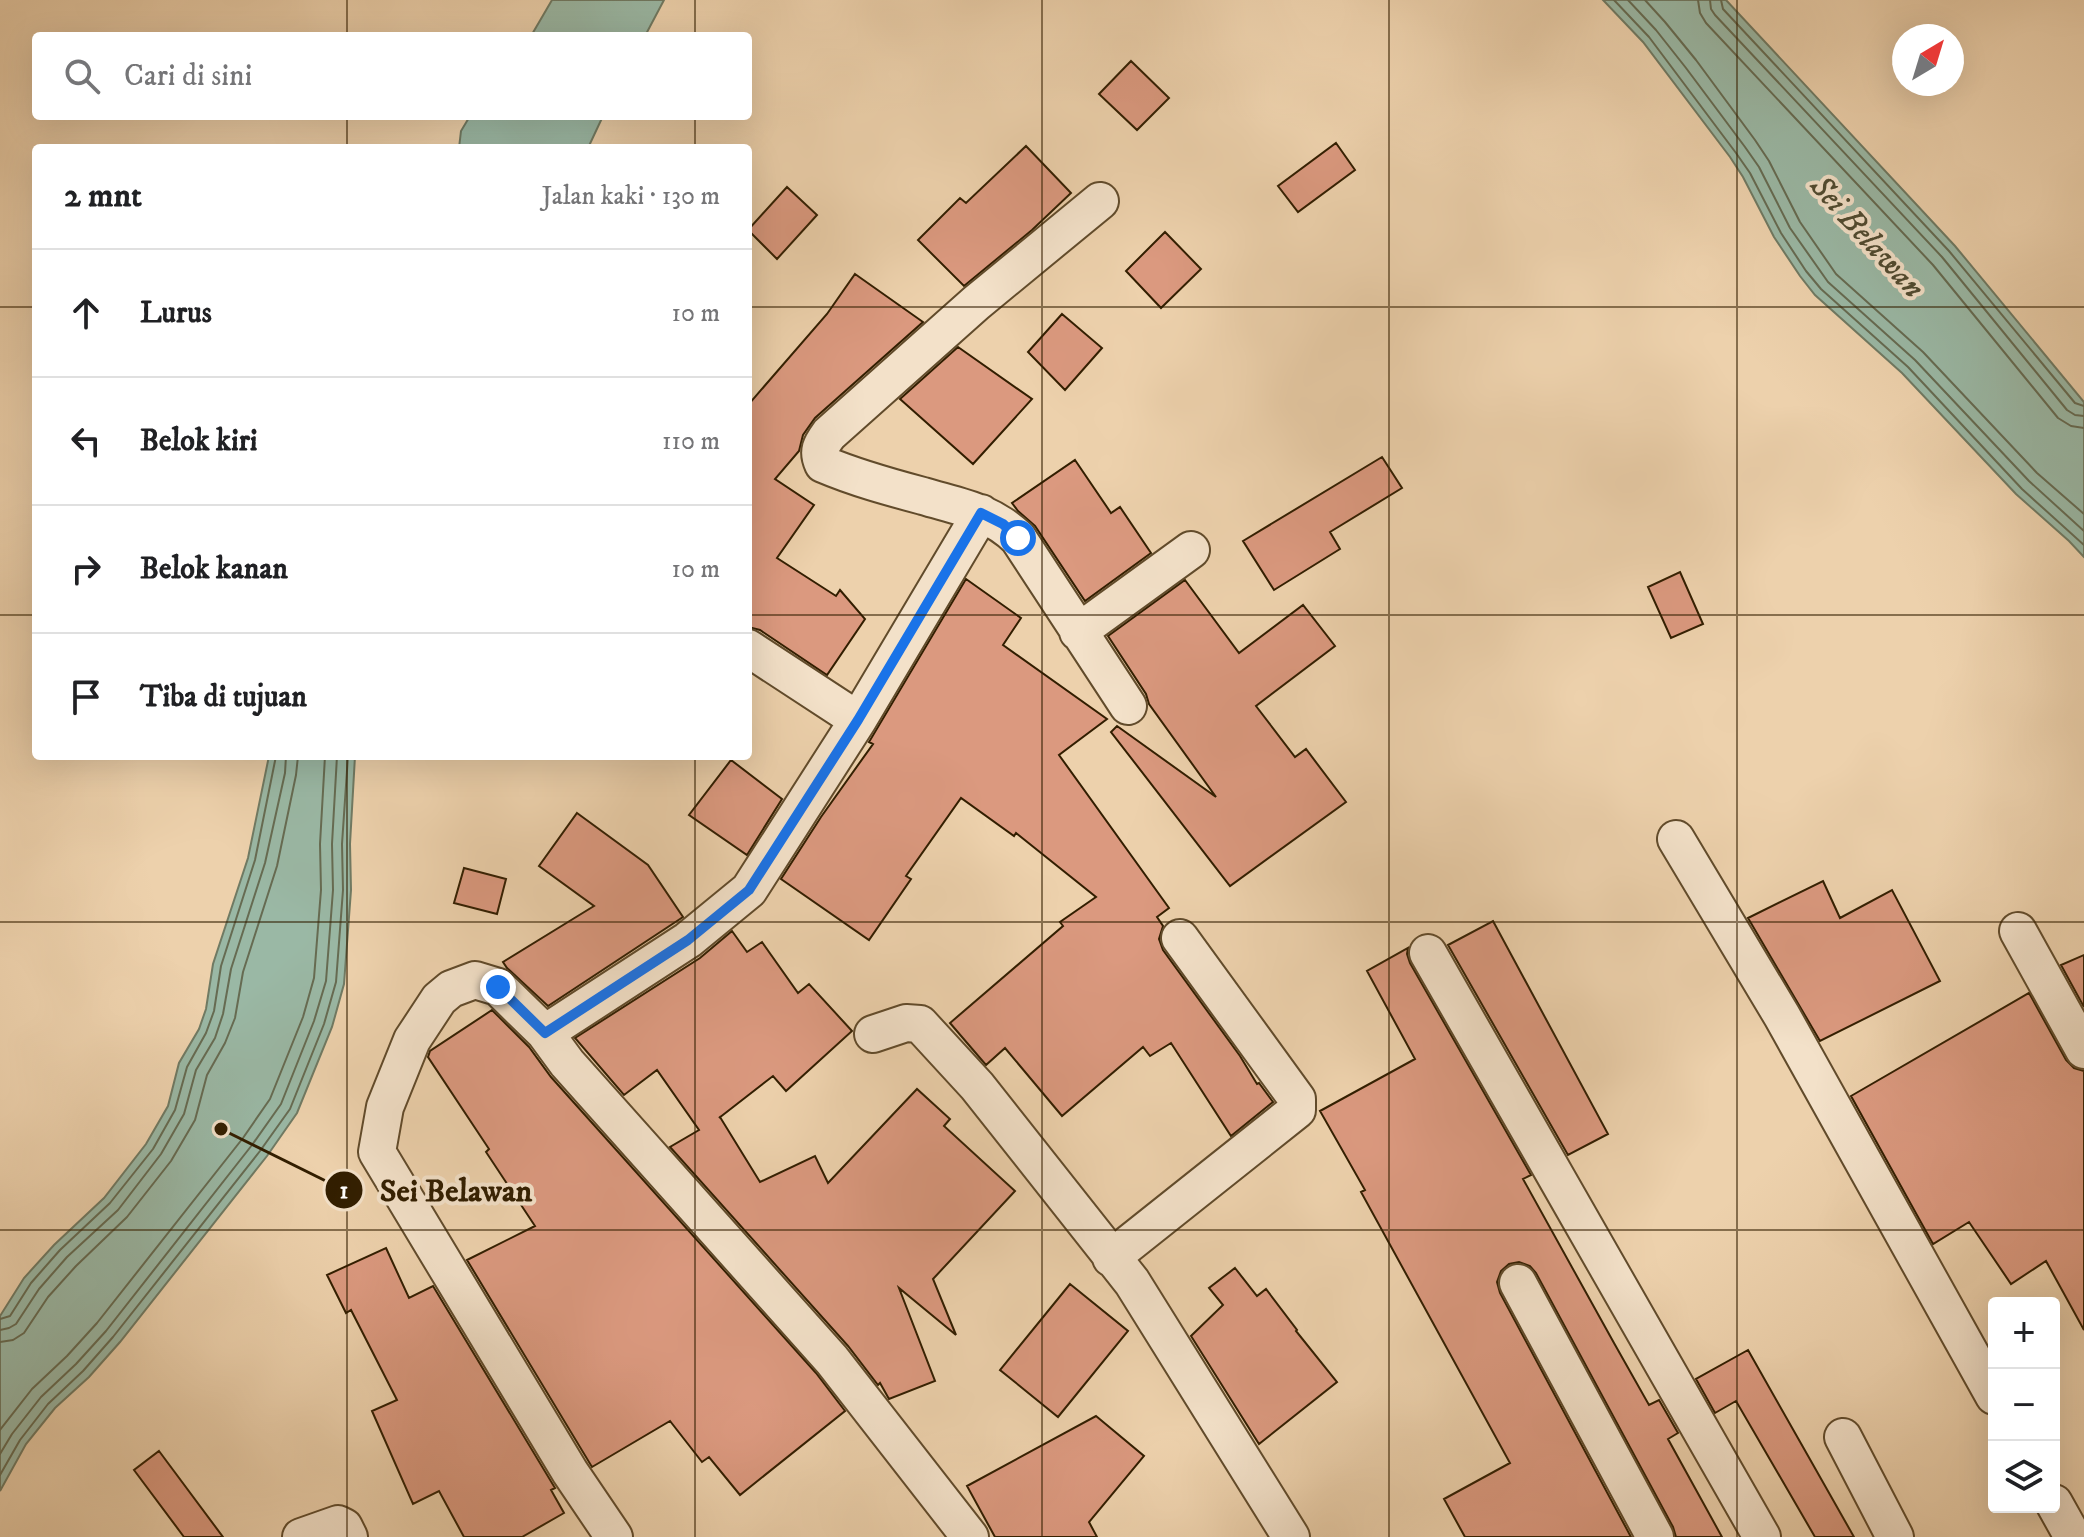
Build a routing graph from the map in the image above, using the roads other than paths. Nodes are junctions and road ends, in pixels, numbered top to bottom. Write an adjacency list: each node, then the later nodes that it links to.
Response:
1 (1100, 201): 2 (street)
2 (981, 513): 4 (street); 7 (street)
3 (1191, 550): 4 (street)
4 (1078, 632): 6 (street)
5 (752, 651): 7 (street)
6 (1128, 706)
7 (858, 720): 12 (street)
8 (1676, 839): 17 (street)
9 (2018, 931): 14 (street)
10 (1180, 938): 15 (street)
11 (1428, 953): 26 (street)
12 (545, 1033): 22 (street); 23 (street)
13 (873, 1034): 15 (street)
14 (2084, 1050)
15 (1111, 1258): 24 (street)
16 (1518, 1283): 25 (street)
17 (1988, 1385)
18 (1843, 1437): 27 (street)
19 (2060, 1513): 28 (street)
20 (301, 1537): 21 (street)
21 (349, 1537)
22 (614, 1537)
23 (970, 1537)
24 (1291, 1537)
25 (1655, 1537)
26 (1762, 1537)
27 (1895, 1537)
28 (2073, 1537)

